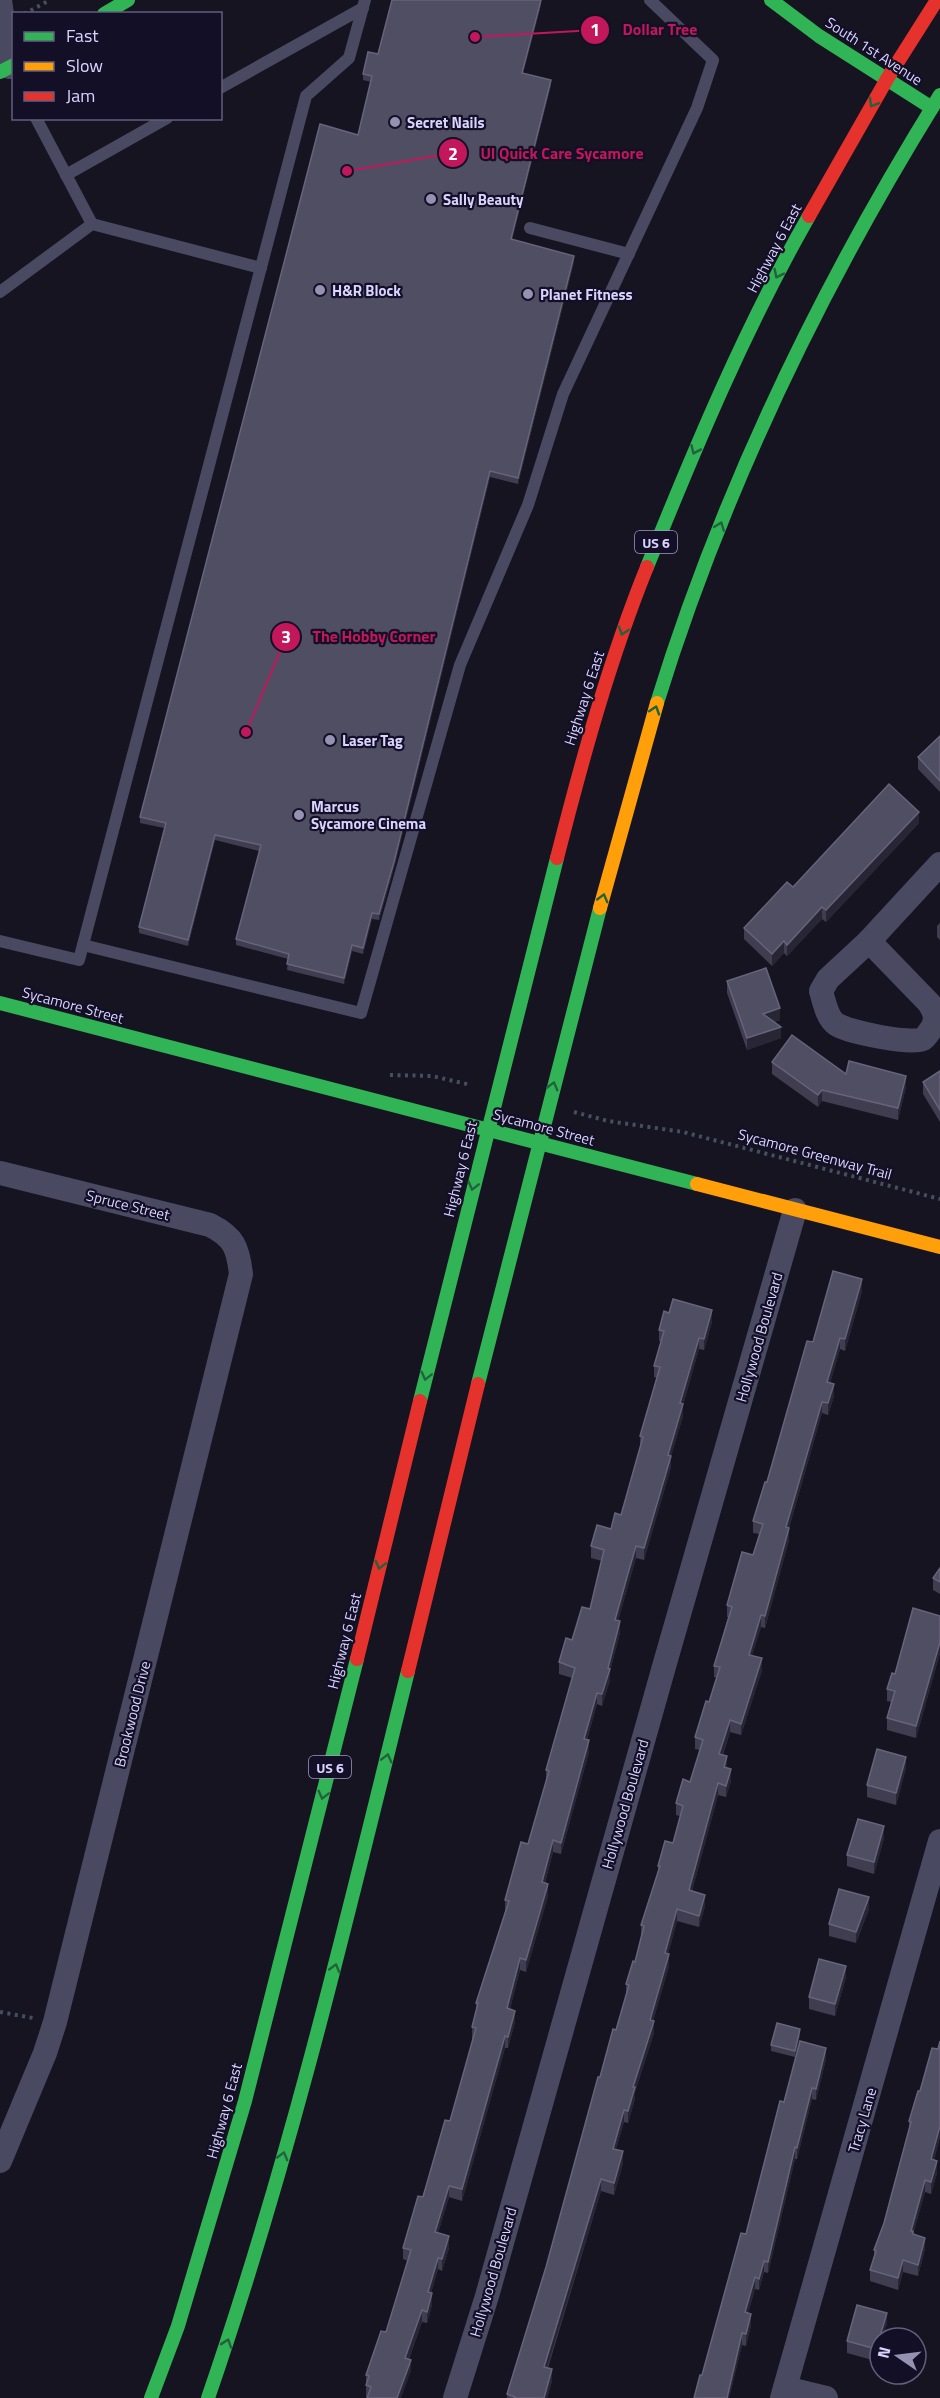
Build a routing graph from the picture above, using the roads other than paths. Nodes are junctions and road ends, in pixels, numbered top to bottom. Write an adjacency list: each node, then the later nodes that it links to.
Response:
1 (0, 0): 8 (street)
2 (128, 0): 7 (main road)
3 (650, 0): 18 (lane)
4 (771, 0): 9 (main road, South 1st Avenue)
5 (937, 0): 9 (main road, Highway 6 East / US 6)
6 (364, 4): 10 (lane); 19 (lane)
7 (107, 12)
8 (9, 70)
9 (887, 79): 12 (main road, South 1st Avenue); 26 (main road, Highway 6 East / US 6, one-way to 26)
10 (222, 87)
11 (940, 95): 12 (main road)
12 (932, 108): 27 (main road, one-way to 12)
13 (37, 120): 15 (lane)
14 (162, 120): 15 (lane)
15 (66, 175): 16 (lane)
16 (92, 224): 19 (lane); 20 (lane)
17 (530, 228): 18 (lane)
18 (629, 254): 24 (lane)
19 (261, 268): 24 (lane)
20 (0, 292)
21 (940, 864): 23 (street)
22 (0, 941): 24 (lane)
23 (868, 941): 23 (street)
24 (83, 945)
25 (0, 1003): 26 (main road, Sycamore Street)
26 (487, 1130): 27 (main road, Sycamore Street); 35 (main road, Highway 6 East / US 6, one-way to 35)
27 (538, 1143): 29 (main road, Sycamore Street); 36 (main road, one-way to 27)
28 (0, 1173): 31 (street, Spruce Street)
29 (795, 1210): 30 (main road, Sycamore Street); 37 (street, Hollywood Boulevard)
30 (940, 1247)
31 (240, 1260): 33 (street, Brookwood Drive)
32 (940, 1841): 34 (street, Tracy Lane)
33 (0, 2161)
34 (784, 2393): 38 (street)
35 (151, 2398)
36 (208, 2398)
37 (455, 2398)
38 (826, 2398)

